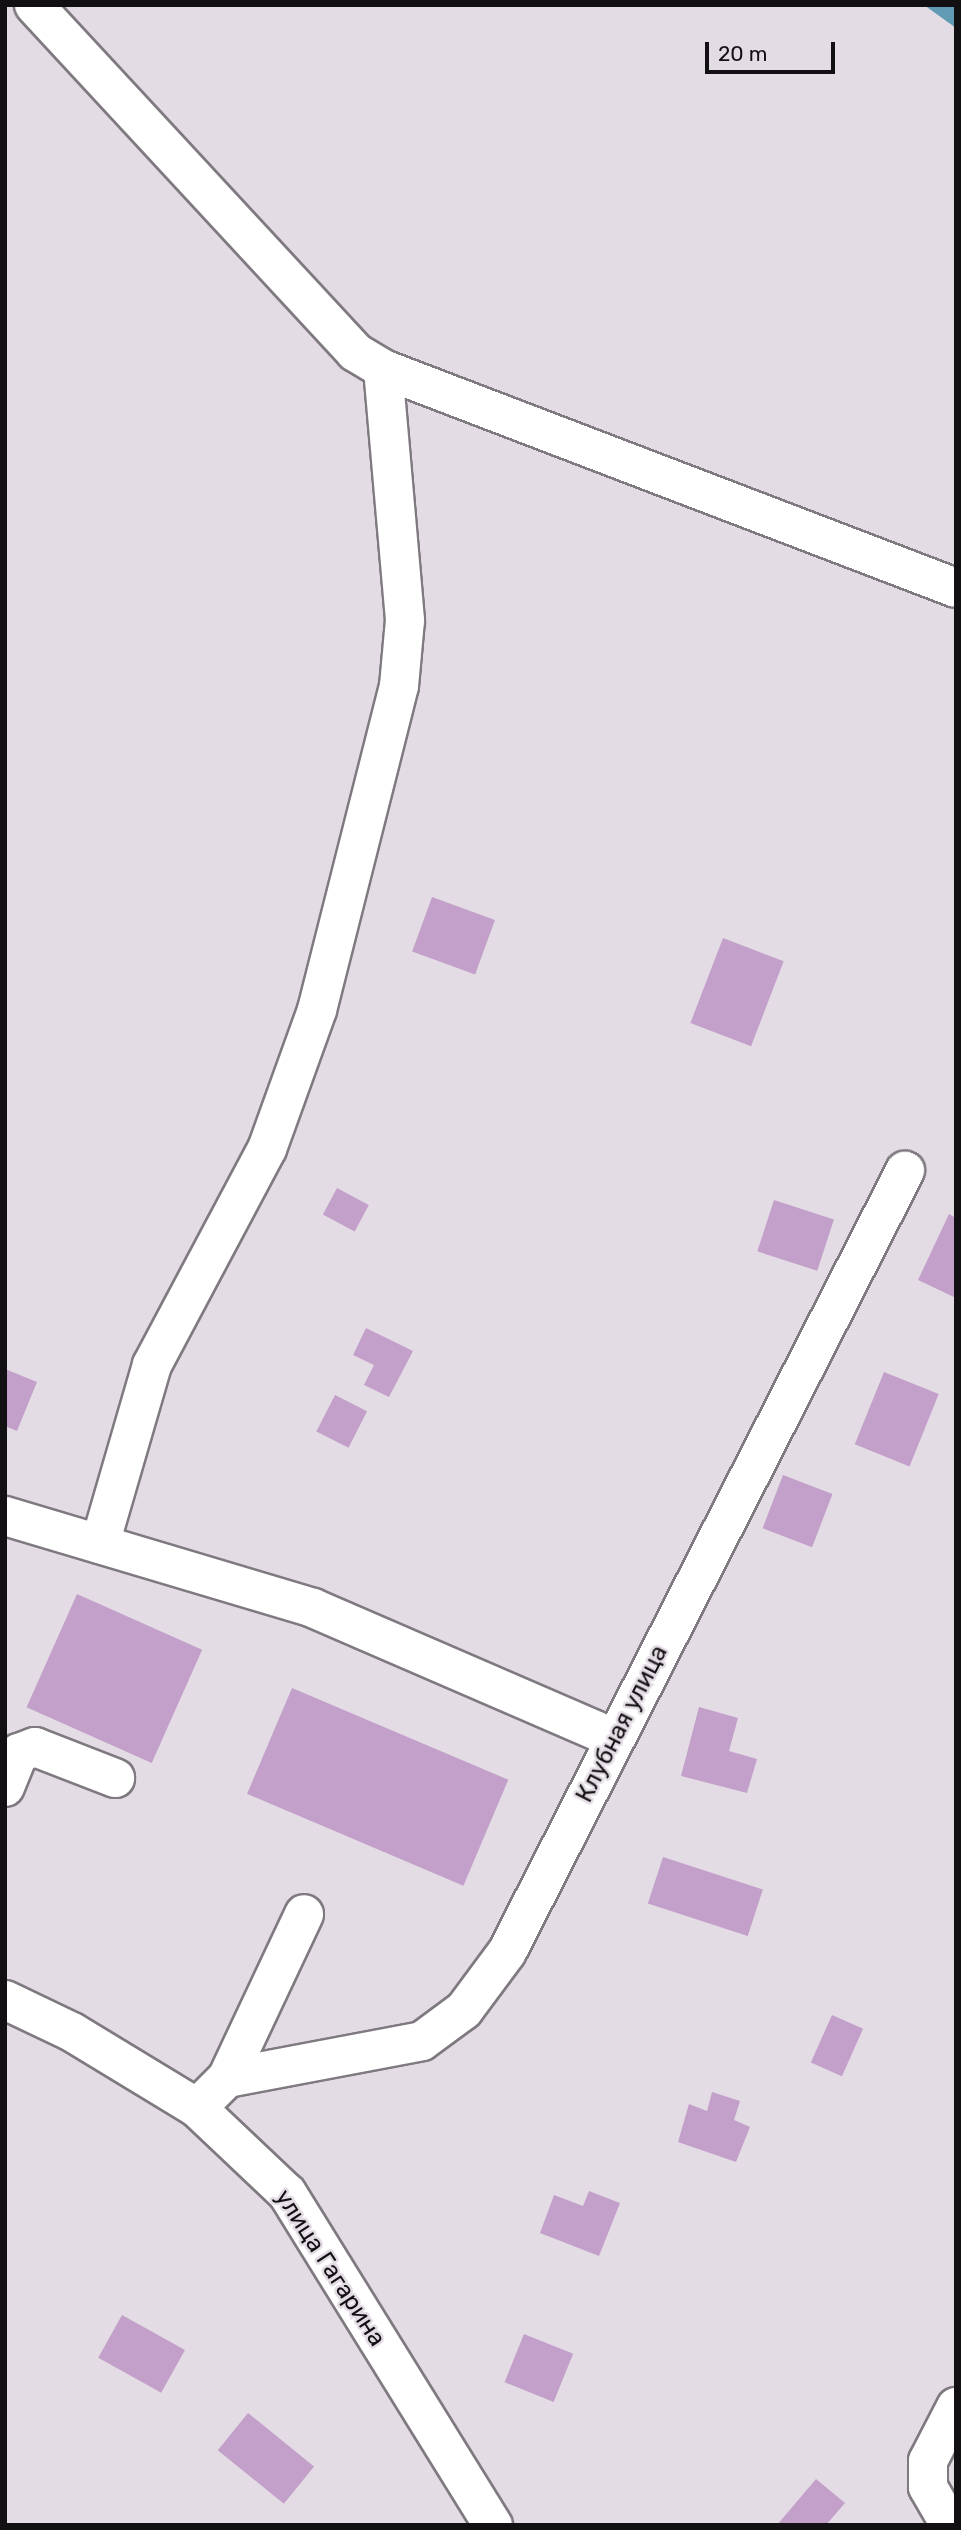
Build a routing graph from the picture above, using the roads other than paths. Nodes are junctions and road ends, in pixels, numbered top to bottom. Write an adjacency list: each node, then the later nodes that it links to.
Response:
1 (34, 5): 2 (street)
2 (383, 369): 3 (street); 6 (street)
3 (956, 588)
4 (905, 1171): 7 (street, Клубная улица)
5 (5, 1516): 6 (street)
6 (100, 1544): 7 (street)
7 (615, 1739): 12 (street, Клубная улица)
8 (115, 1779): 9 (street)
9 (5, 1787)
10 (304, 1914): 12 (street)
11 (5, 2000): 13 (street, улица Гагарина)
12 (227, 2078): 13 (street)
13 (197, 2108): 15 (street, улица Гагарина)
14 (956, 2407): 16 (street)
15 (476, 2515)
16 (950, 2525)

